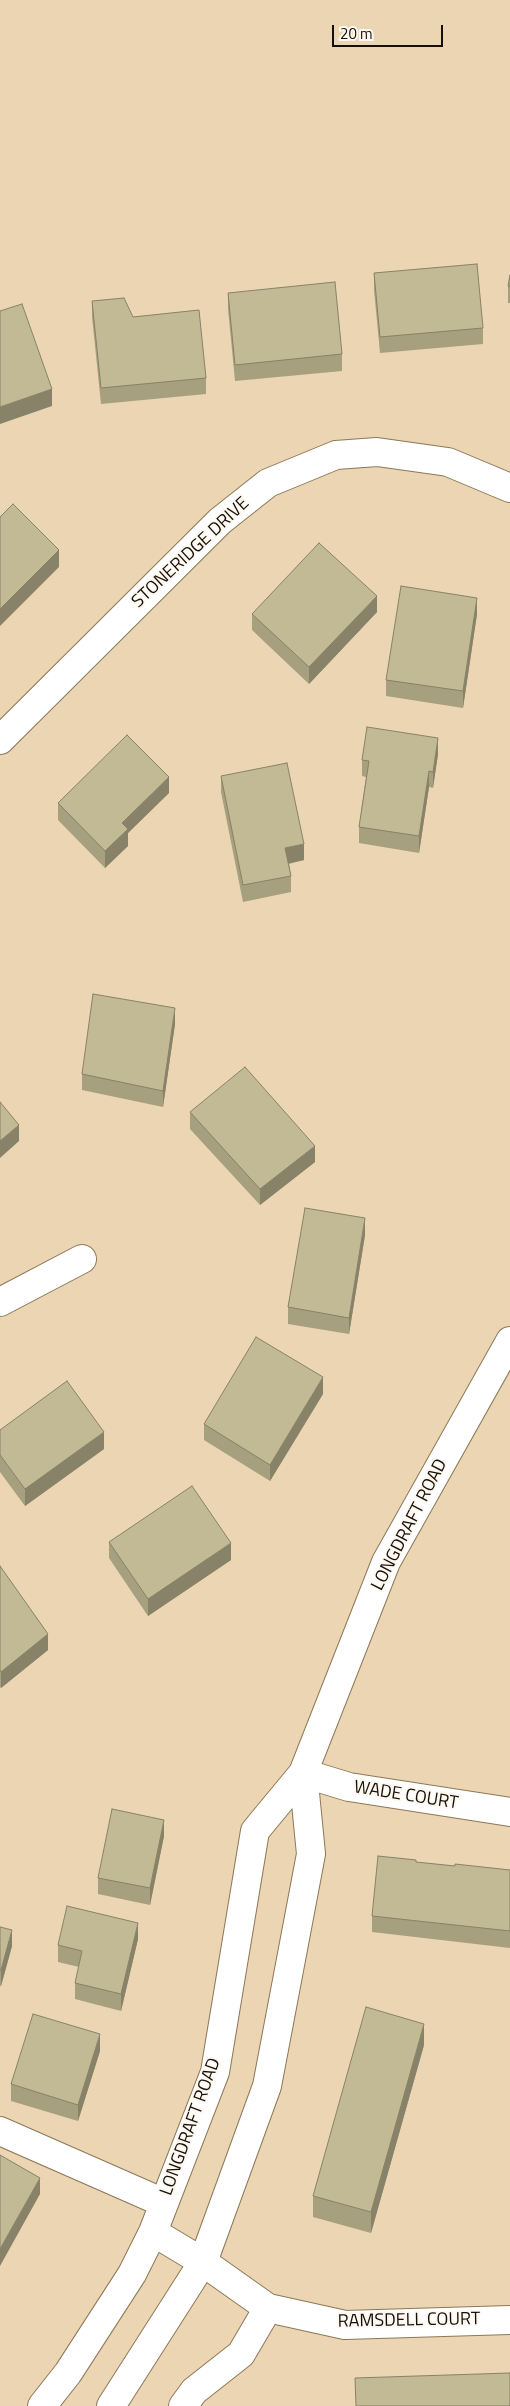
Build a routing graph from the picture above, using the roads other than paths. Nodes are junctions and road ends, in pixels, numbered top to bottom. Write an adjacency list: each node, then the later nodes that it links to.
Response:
1 (510, 488): 2 (street, STONERIDGE DRIVE)
2 (0, 740)
3 (82, 1259): 4 (street)
4 (0, 1302)
5 (510, 1341): 6 (street, LONGDRAFT ROAD)
6 (303, 1773): 7 (street, WADE COURT); 9 (street, LONGDRAFT ROAD); 11 (street, LONGDRAFT ROAD)
7 (510, 1812)
8 (0, 2131): 9 (street)
9 (164, 2203): 10 (street, LONGDRAFT ROAD)
10 (153, 2232): 11 (street, RAMSDELL COURT); 14 (street, LONGDRAFT ROAD)
11 (203, 2262): 12 (street, RAMSDELL COURT); 15 (street, LONGDRAFT ROAD)
12 (268, 2308): 13 (street, RAMSDELL COURT); 16 (street)
13 (510, 2320)
14 (42, 2406)
15 (111, 2406)
16 (183, 2406)

